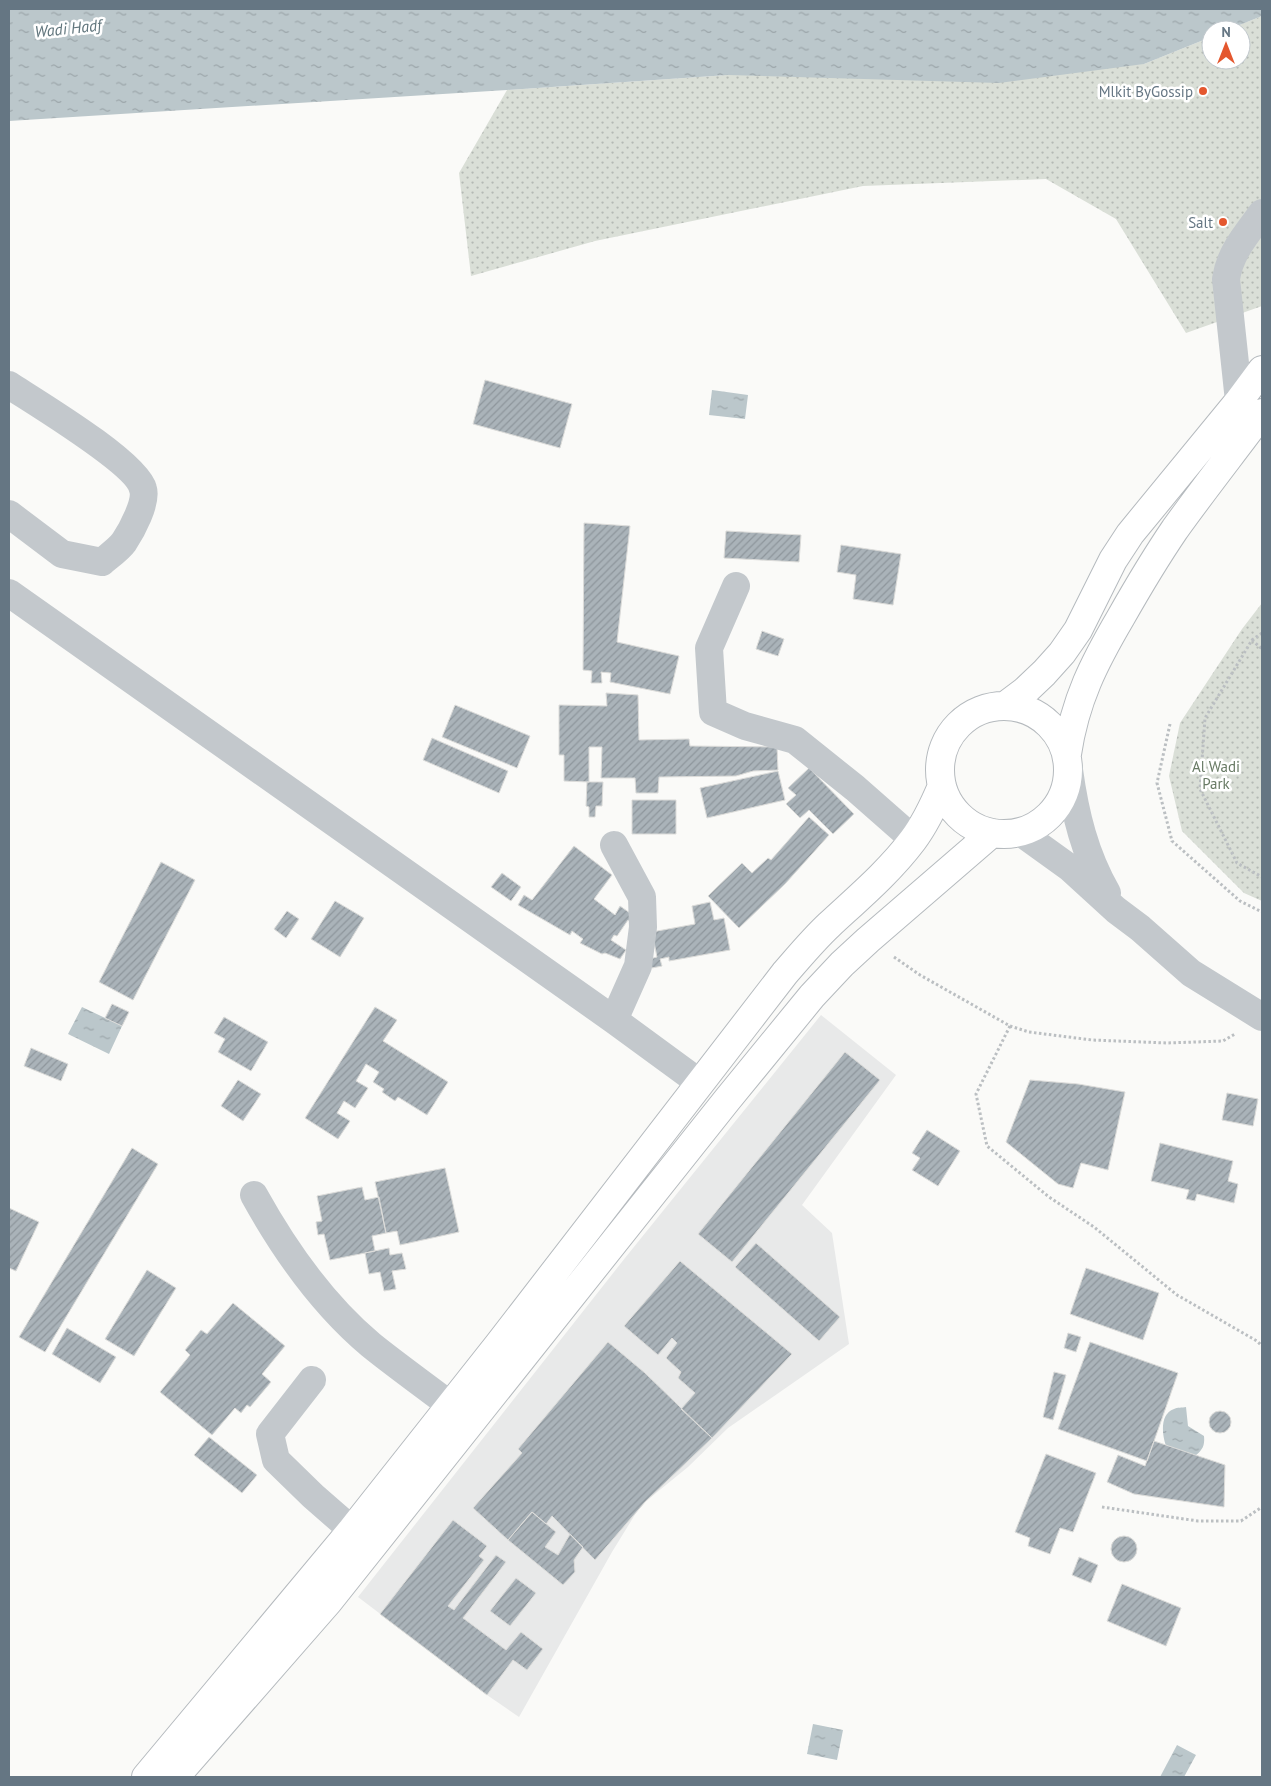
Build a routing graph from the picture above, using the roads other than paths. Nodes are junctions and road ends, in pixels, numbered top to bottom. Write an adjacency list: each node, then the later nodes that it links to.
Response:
1 (1262, 213): 4 (street)
2 (1262, 370): 4 (main road)
3 (9, 385): 5 (street)
4 (1251, 407): 8 (main road); 9 (main road)
5 (9, 514)
6 (736, 586): 13 (street)
7 (9, 593): 17 (street)
8 (1005, 706): 9 (main road); 10 (main road)
9 (1068, 762): 11 (main road); 15 (street)
10 (942, 786): 12 (main road); 13 (main road)
11 (1020, 832): 12 (main road); 15 (street)
12 (992, 833): 24 (main road)
13 (913, 839): 18 (main road)
14 (614, 845): 17 (street)
15 (1116, 910): 16 (street)
16 (1262, 1017)
17 (614, 1020): 18 (street)
18 (700, 1082): 21 (main road)
19 (254, 1196): 21 (street)
20 (312, 1380): 22 (street)
21 (450, 1405): 22 (main road)
22 (352, 1530): 23 (main road)
23 (146, 1777)
24 (174, 1777)

